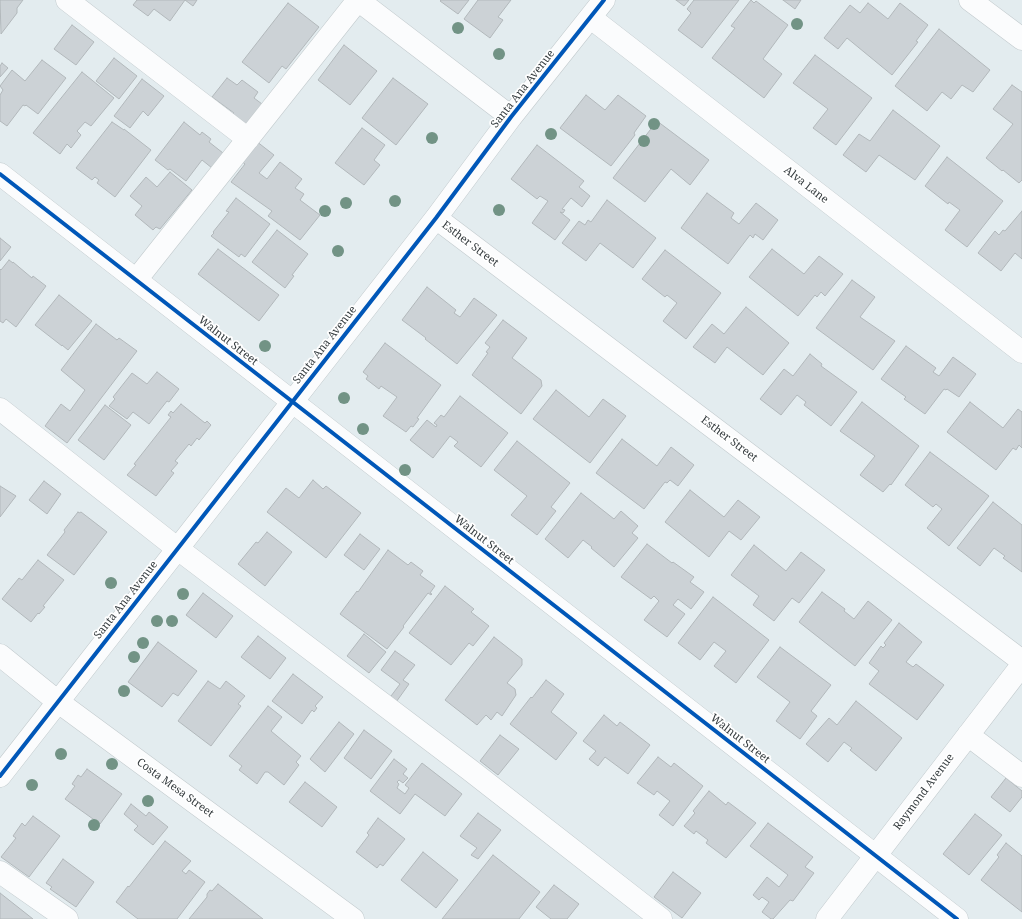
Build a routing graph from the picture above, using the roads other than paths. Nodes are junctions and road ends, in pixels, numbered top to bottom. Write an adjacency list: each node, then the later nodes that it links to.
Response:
1 (67, 0): 8 (street)
2 (358, 0): 7 (street); 8 (street)
3 (604, 0): 5 (street, Santa Ana Avenue)
4 (970, 0): 6 (street)
5 (591, 18): 7 (street, Santa Ana Avenue); 12 (street, Alva Lane)
6 (1022, 39)
7 (511, 117): 10 (street, Santa Ana Avenue)
8 (248, 139): 11 (street)
9 (0, 174): 11 (street, Walnut Street)
10 (436, 218): 13 (street, Santa Ana Avenue); 17 (street, Esther Street)
11 (136, 280): 13 (street, Walnut Street)
12 (1022, 352)
13 (292, 402): 15 (street, Santa Ana Avenue); 23 (street, Walnut Street)
14 (0, 409): 15 (street)
15 (178, 549): 19 (street, Santa Ana Avenue); 27 (street)
16 (0, 655): 19 (street, Costa Mesa Street)
17 (1022, 660)
18 (1022, 665): 20 (street, Raymond Avenue)
19 (57, 701): 21 (street, Santa Ana Avenue); 26 (street, Costa Mesa Street)
20 (968, 734): 22 (street); 23 (street, Raymond Avenue)
21 (0, 776)
22 (1022, 776)
23 (875, 856): 28 (street, Raymond Avenue); 29 (street, Walnut Street)
24 (0, 872): 25 (street)
25 (67, 919)
26 (353, 919)
27 (661, 919)
28 (827, 919)
29 (957, 919)

